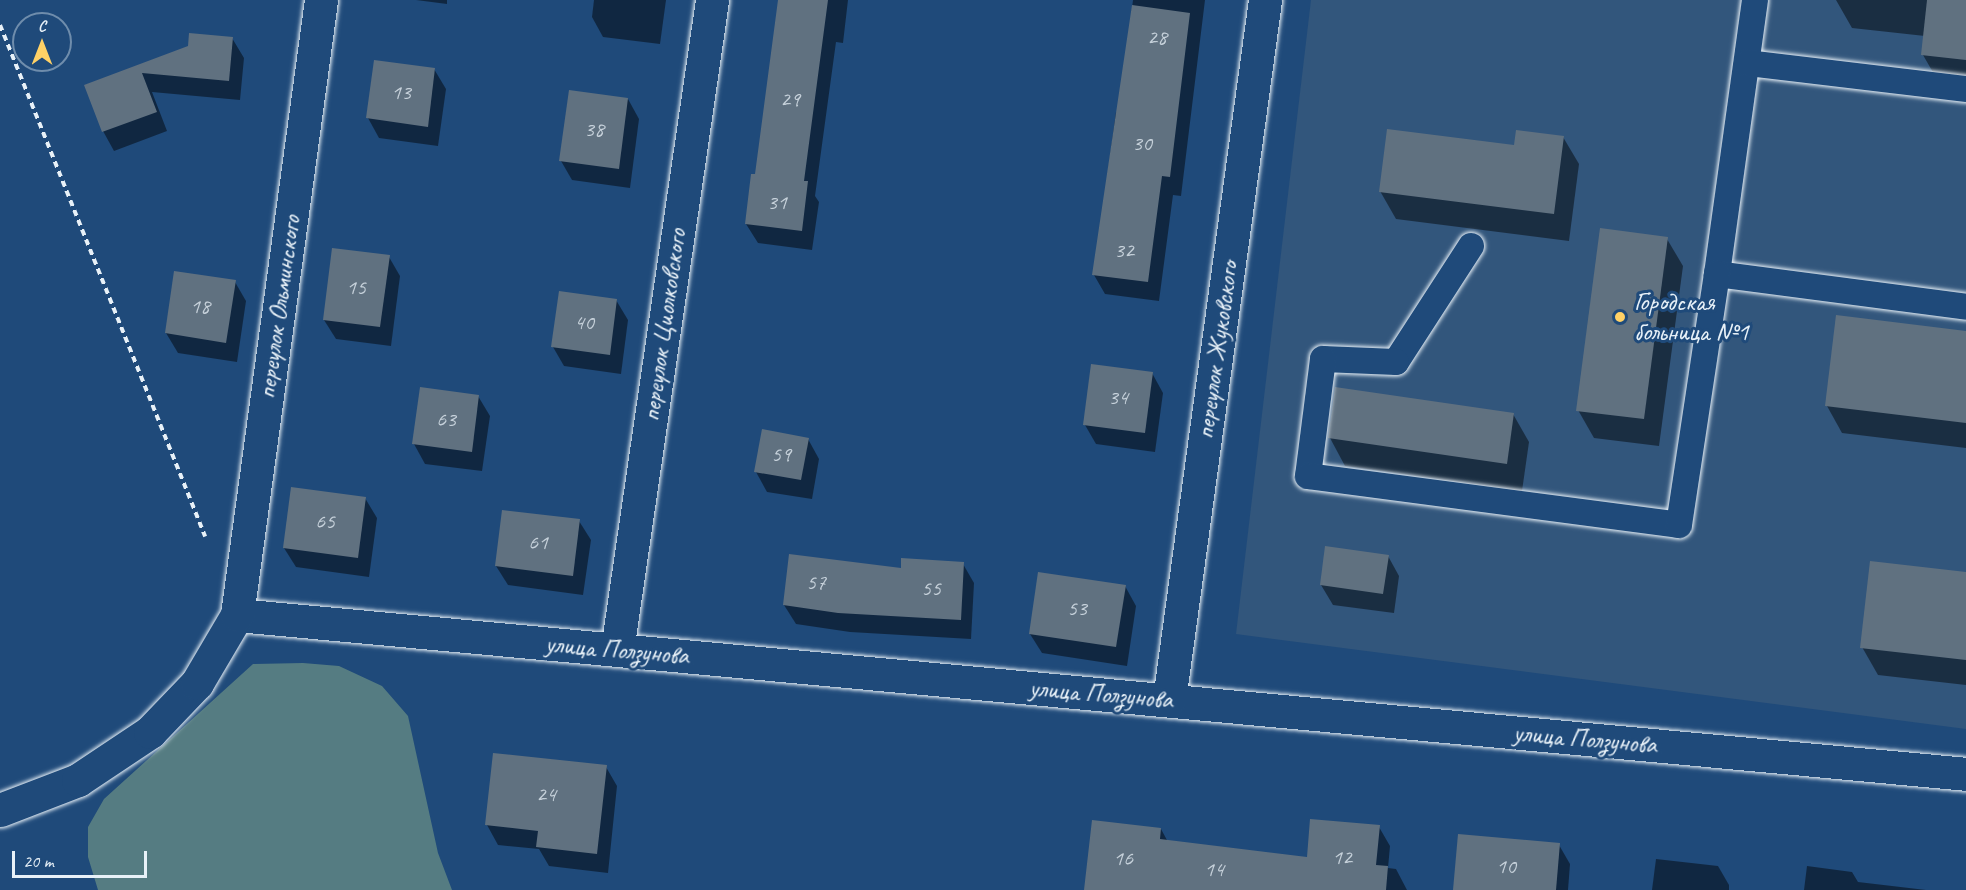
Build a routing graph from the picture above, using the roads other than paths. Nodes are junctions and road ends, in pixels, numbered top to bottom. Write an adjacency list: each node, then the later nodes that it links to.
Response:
1 (321, 0): 10 (street, переулок Ольминского)
2 (712, 0): 11 (street, переулок Циолковского)
3 (1265, 0): 12 (street, переулок Жуковского)
4 (1755, 0): 5 (lane)
5 (1747, 63): 6 (lane); 8 (lane)
6 (1966, 89)
7 (1471, 246): 8 (lane)
8 (1717, 274): 9 (lane)
9 (1966, 307)
10 (237, 615): 11 (street, улица Ползунова); 14 (street)
11 (617, 650): 12 (street, улица Ползунова)
12 (1169, 700): 13 (street, улица Ползунова)
13 (1966, 774)
14 (0, 810)

